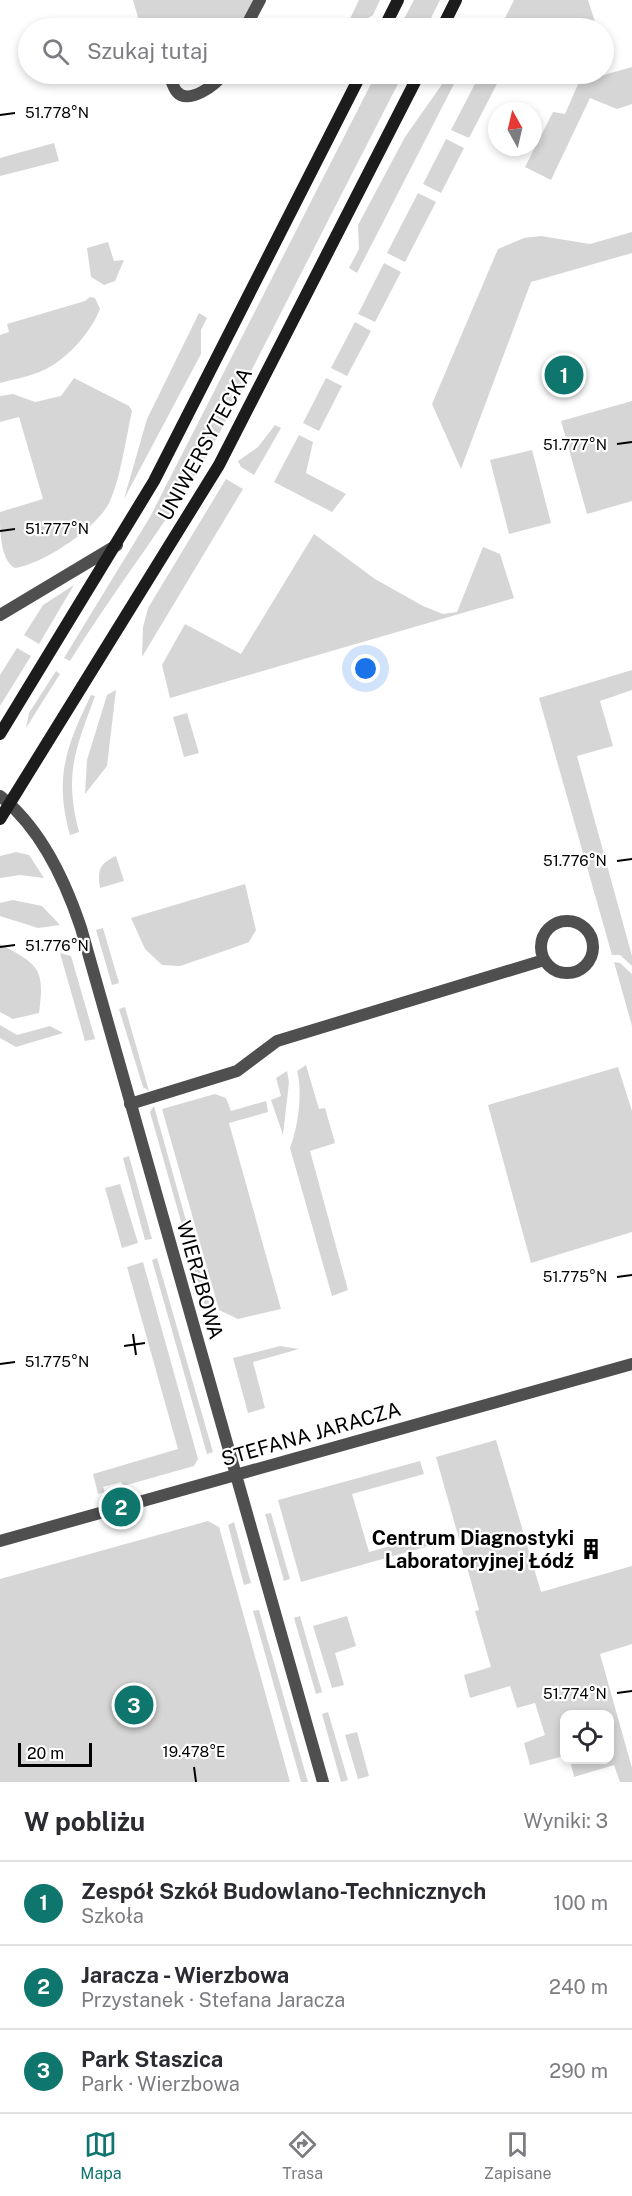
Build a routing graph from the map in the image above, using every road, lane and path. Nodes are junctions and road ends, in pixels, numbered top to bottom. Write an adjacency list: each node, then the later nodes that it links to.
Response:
1 (260, 0): 4 (street)
2 (398, 0): 5 (main road)
3 (456, 0): 6 (main road)
4 (250, 18)
5 (389, 18)
6 (447, 18)
7 (173, 84): 8 (street)
8 (211, 84)
9 (356, 84): 11 (main road, UNIWERSYTECKA)
10 (414, 84): 14 (main road, UNIWERSYTECKA)
11 (118, 544): 12 (street); 13 (main road, UNIWERSYTECKA)
12 (0, 615)
13 (0, 734)
14 (5, 800): 15 (main road, UNIWERSYTECKA); 17 (street, WIERZBOWA)
15 (0, 819)
16 (544, 960): 16 (street); 17 (street)
17 (130, 1104): 19 (street, WIERZBOWA)
18 (632, 1364): 19 (street, STEFANA JARACZA)
19 (236, 1475): 20 (street, STEFANA JARACZA); 21 (street, WIERZBOWA)
20 (0, 1541)
21 (323, 1782)

